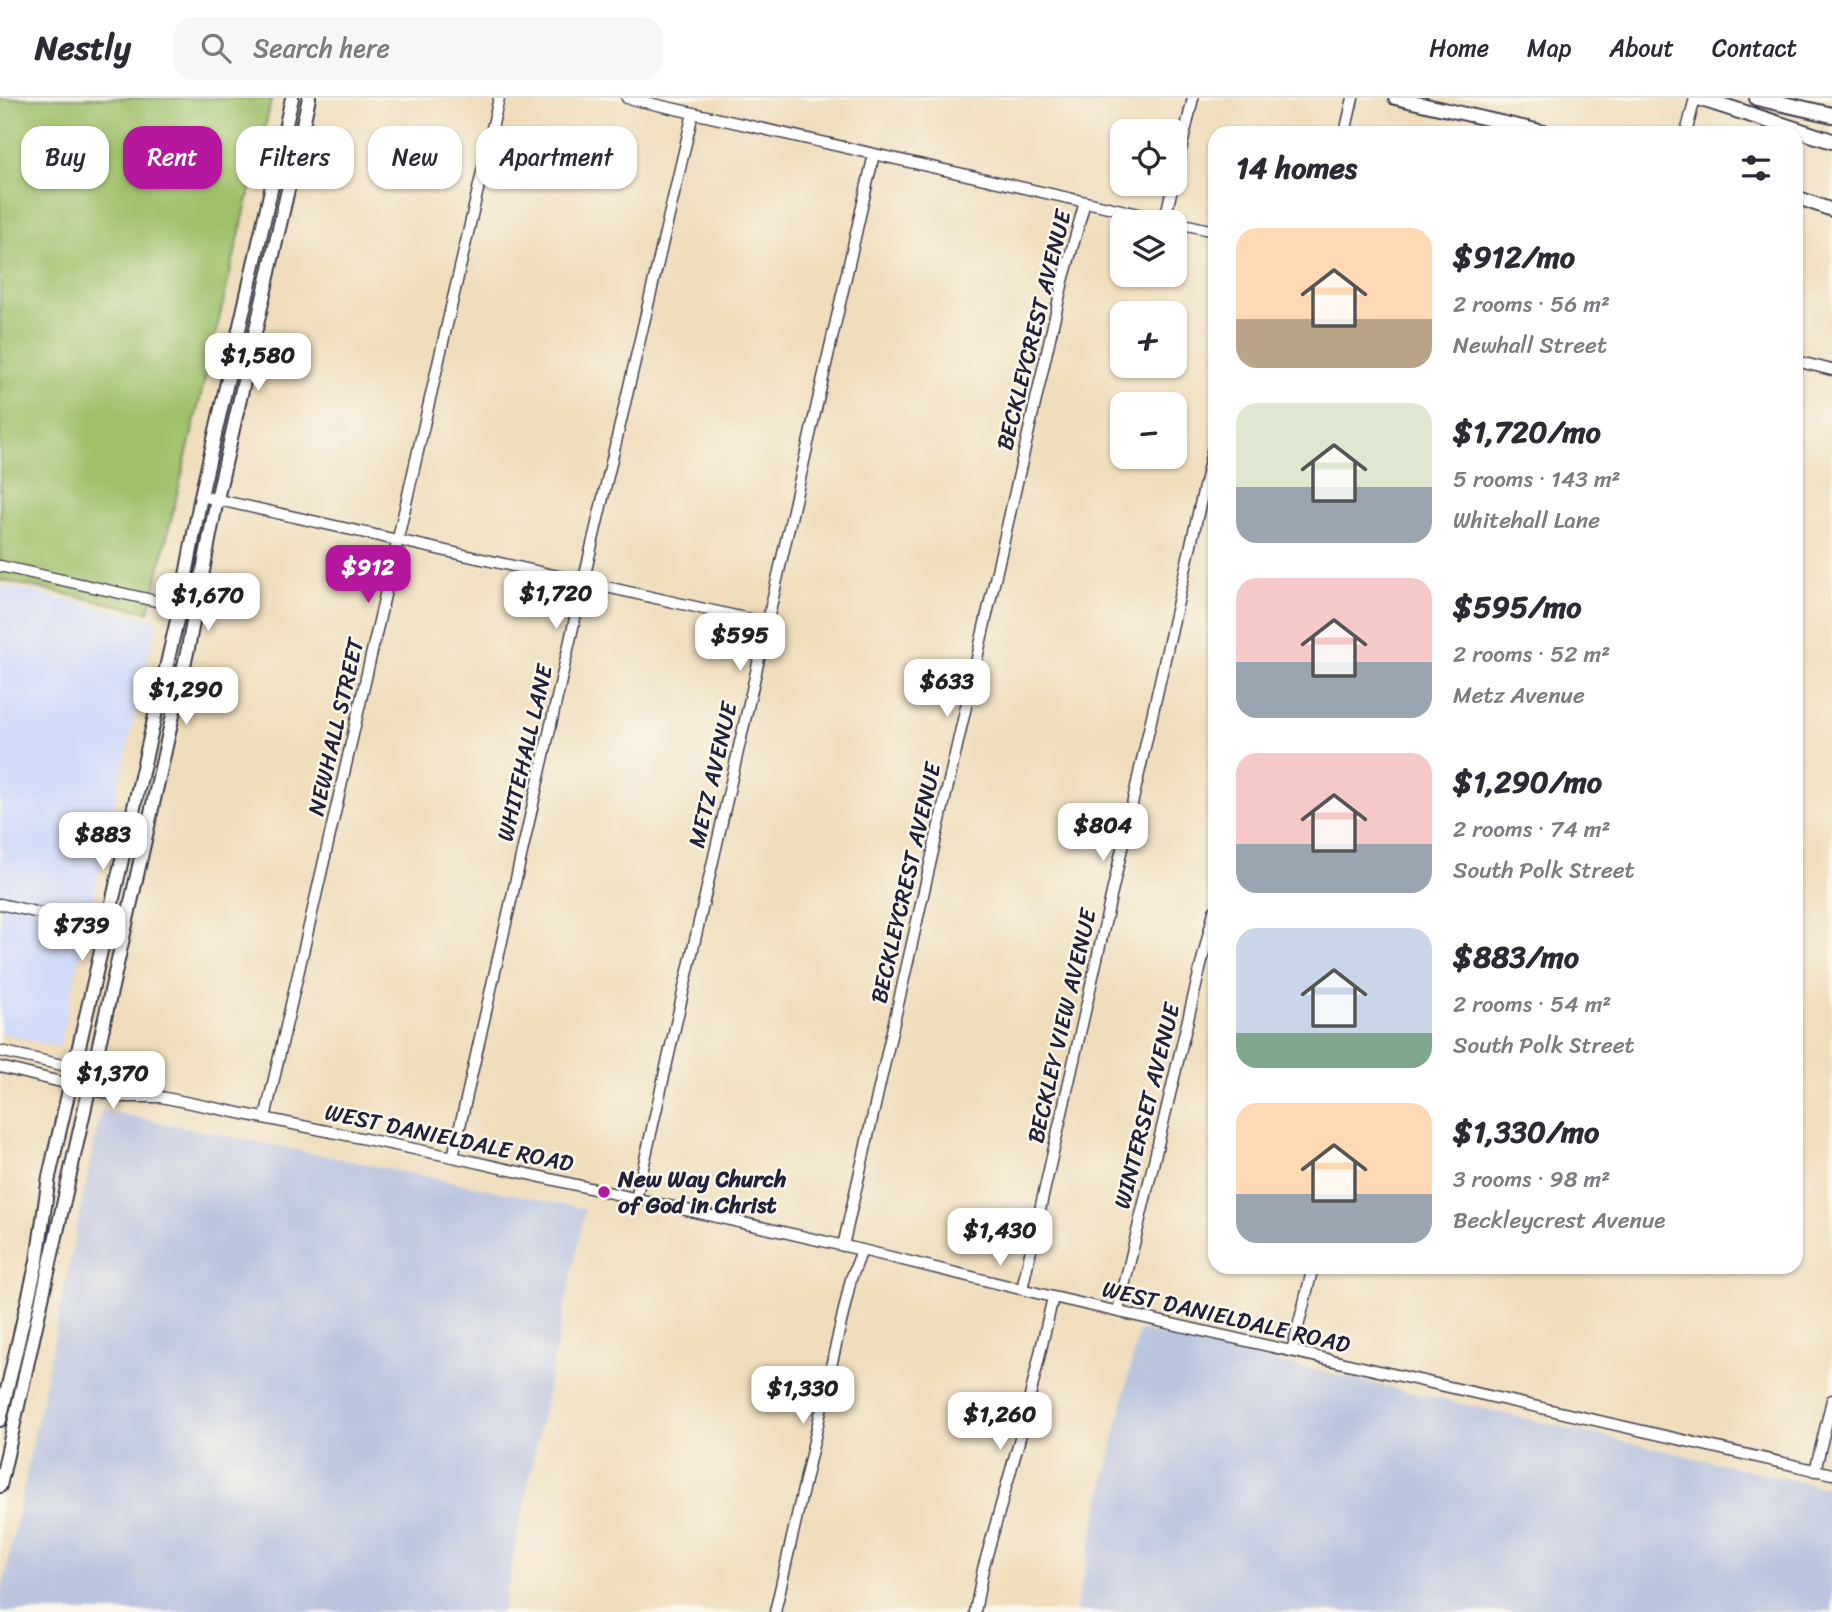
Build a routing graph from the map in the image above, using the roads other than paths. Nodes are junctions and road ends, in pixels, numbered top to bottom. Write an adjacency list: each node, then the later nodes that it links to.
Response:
1 (292, 98): 26 (main road)
2 (309, 98): 27 (main road)
3 (499, 98): 33 (street, NEWHALL STREET)
4 (627, 98): 10 (street)
5 (1193, 98): 12 (street)
6 (1353, 98): 13 (street)
7 (1395, 98): 14 (main road)
8 (1697, 98): 15 (street); 16 (highway)
9 (1757, 98): 11 (highway)
10 (693, 113): 19 (street); 35 (street, WHITEHALL LANE)
11 (1832, 116)
12 (1187, 125)
13 (1347, 126)
14 (1518, 126)
15 (1688, 126)
16 (1786, 126)
17 (1803, 132): 18 (highway)
18 (1832, 141)
19 (874, 154): 21 (street); 38 (street, METZ AVENUE)
20 (1803, 199): 22 (main road)
21 (1085, 202): 23 (street); 57 (street, BECKLEYCREST AVENUE)
22 (1832, 209)
23 (1123, 210)
24 (1187, 224): 25 (street)
25 (1208, 230)
26 (252, 276): 27 (main road); 31 (main road)
27 (267, 279): 32 (main road)
28 (1803, 363): 29 (street)
29 (1832, 370)
30 (1208, 469): 62 (street, BECKLEY VIEW AVENUE)
31 (201, 496): 32 (street); 36 (main road)
32 (217, 499): 33 (street); 37 (main road)
33 (399, 540): 35 (street); 54 (street, NEWHALL STREET)
34 (0, 566): 36 (street)
35 (583, 583): 38 (street); 55 (street, WHITEHALL LANE)
36 (180, 607): 37 (street); 39 (main road)
37 (196, 610): 40 (main road)
38 (767, 623): 56 (street, METZ AVENUE)
39 (160, 694): 40 (main road); 41 (main road)
40 (176, 698): 42 (main road)
41 (136, 800): 42 (main road); 44 (main road)
42 (153, 803): 45 (main road)
43 (0, 904): 44 (street)
44 (107, 928): 45 (street); 49 (main road)
45 (124, 932): 50 (main road)
46 (1208, 936): 64 (street, WINTERSET AVENUE)
47 (0, 1051): 49 (street, WEST DANIELDALE ROAD)
48 (0, 1067): 51 (street, WEST DANIELDALE ROAD)
49 (74, 1068): 50 (street, WEST DANIELDALE ROAD); 51 (main road)
50 (92, 1072): 52 (main road); 53 (street, WEST DANIELDALE ROAD)
51 (71, 1085): 52 (street, WEST DANIELDALE ROAD); 59 (main road)
52 (88, 1089): 53 (street, WEST DANIELDALE ROAD); 60 (main road)
53 (161, 1097): 54 (street, WEST DANIELDALE ROAD)
54 (265, 1118): 55 (street, WEST DANIELDALE ROAD)
55 (453, 1157): 56 (street, WEST DANIELDALE ROAD)
56 (636, 1199): 57 (street, WEST DANIELDALE ROAD)
57 (843, 1245): 58 (street, WEST DANIELDALE ROAD)
58 (862, 1250): 62 (street, WEST DANIELDALE ROAD); 71 (street)
59 (37, 1261): 60 (main road); 67 (main road)
60 (51, 1263): 70 (main road)
61 (1311, 1274): 65 (street)
62 (1022, 1290): 63 (street, WEST DANIELDALE ROAD)
63 (1053, 1297): 64 (street, WEST DANIELDALE ROAD); 72 (street)
64 (1118, 1311): 65 (street, WEST DANIELDALE ROAD)
65 (1292, 1351): 68 (street, WEST DANIELDALE ROAD)
66 (1832, 1400): 68 (street)
67 (0, 1420)
68 (1815, 1471): 69 (street, WEST DANIELDALE ROAD)
69 (1832, 1474)
70 (0, 1486)
71 (775, 1612)
72 (975, 1612)

